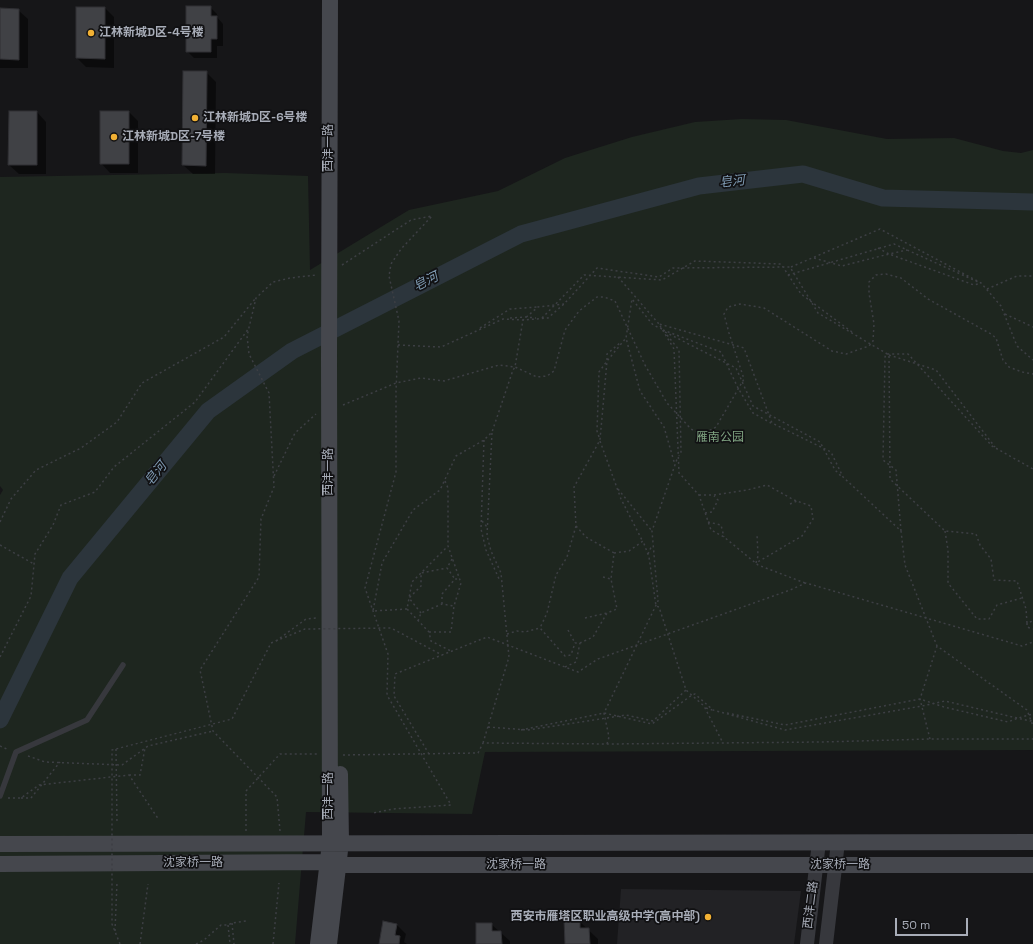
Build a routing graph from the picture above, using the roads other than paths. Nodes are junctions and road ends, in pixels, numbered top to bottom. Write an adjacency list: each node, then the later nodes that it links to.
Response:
1 (330, 0): 3 (main road, 西沣一路)
2 (340, 0): 3 (main road, 西沣一路)
3 (334, 274): 4 (main road, 西沣一路)
4 (334, 408): 6 (main road, 西沣一路); 6 (main road, 西沣一路)
5 (123, 665): 7 (lane)
6 (335, 754): 8 (main road, 西沣一路)
7 (0, 796)
8 (335, 842): 9 (main road, 沈家桥一路); 12 (main road, 沈家桥一路); 13 (main road, 西沣一路)
9 (819, 842): 10 (main road, 沈家桥一路); 15 (street, 西沣二路)
10 (838, 842): 11 (main road, 沈家桥一路); 16 (street, 西沣二路)
11 (1033, 842)
12 (0, 844)
13 (332, 863): 14 (main road, 沈家桥一路); 15 (main road, 沈家桥一路); 18 (main road, 西沣一路); 19 (main road, 西沣一路)
14 (0, 864)
15 (816, 865): 16 (main road, 沈家桥一路); 20 (street, 西沣二路)
16 (835, 865): 17 (main road, 沈家桥一路); 21 (street, 西沣二路)
17 (1033, 865)
18 (318, 944)
19 (330, 944)
20 (807, 944)
21 (826, 944)

